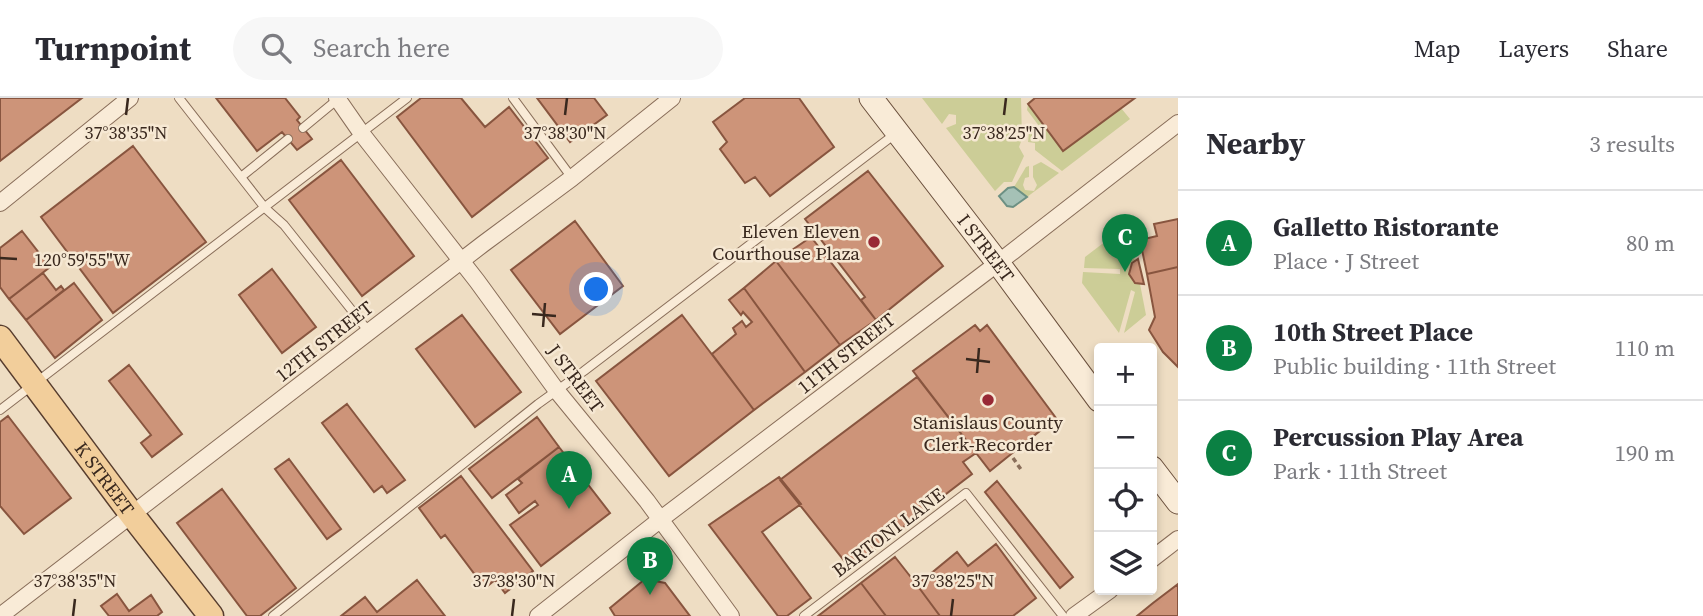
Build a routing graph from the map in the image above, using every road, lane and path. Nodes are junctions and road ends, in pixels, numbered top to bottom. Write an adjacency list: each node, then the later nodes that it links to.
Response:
1 (130, 98): 15 (street)
2 (179, 98): 13 (lane)
3 (407, 98): 11 (lane)
4 (513, 98): 14 (lane)
5 (673, 98): 14 (street, 12TH STREET)
6 (871, 98): 10 (street, I STREET)
7 (338, 99): 9 (lane); 11 (street, J STREET)
8 (1178, 123): 18 (street, 11TH STREET)
9 (303, 128)
10 (897, 132): 18 (street, I STREET); 22 (lane)
11 (362, 134): 16 (lane); 17 (street, J STREET)
12 (288, 139): 13 (lane)
13 (241, 177): 16 (lane)
14 (572, 178): 17 (street, 12TH STREET)
15 (0, 203)
16 (265, 208): 19 (lane); 21 (lane)
17 (462, 261): 19 (street, 12TH STREET); 22 (street, J STREET)
18 (998, 263): 23 (street, I STREET); 30 (street, 11TH STREET)
19 (369, 332): 29 (street, 12TH STREET)
20 (0, 338): 21 (main road, K STREET)
21 (34, 384): 24 (lane); 29 (main road, K STREET)
22 (557, 391): 30 (street, J STREET); 36 (lane)
23 (1094, 393)
24 (0, 410)
25 (1013, 458): 27 (path)
26 (1153, 469): 28 (street)
27 (1022, 471)
28 (1178, 502)
29 (133, 516): 34 (street, 12TH STREET); 35 (main road, K STREET)
30 (661, 519): 37 (street, 11TH STREET); 38 (street, J STREET)
31 (1178, 539): 32 (street)
32 (1157, 555)
33 (1103, 595): 41 (street)
34 (0, 616)
35 (211, 616)
36 (273, 616)
37 (538, 616)
38 (731, 616)
39 (804, 616): 40 (lane, BARTONI LANE)
40 (1063, 616)
41 (1074, 616)

